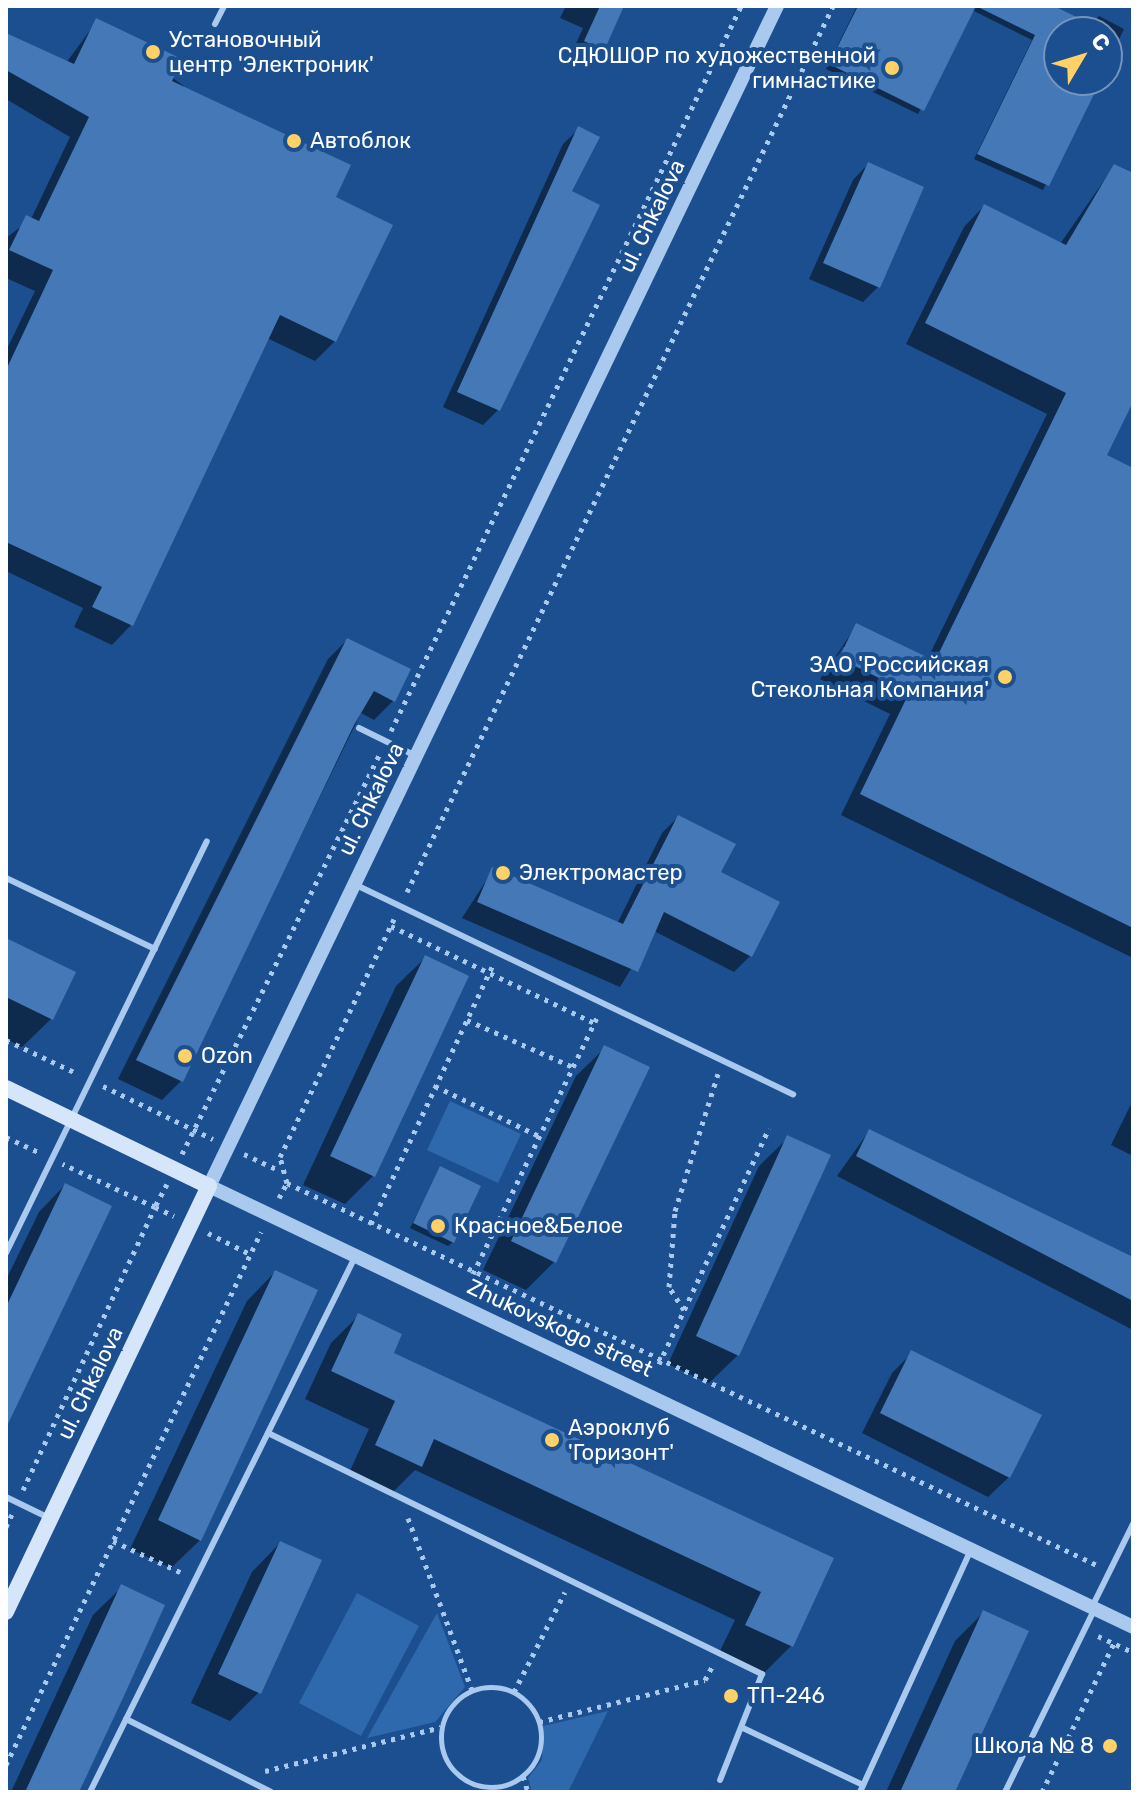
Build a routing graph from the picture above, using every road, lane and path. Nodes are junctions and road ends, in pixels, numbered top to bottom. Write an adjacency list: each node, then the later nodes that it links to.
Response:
1 (224, 6): 5 (lane)
2 (741, 6): 7 (path)
3 (777, 6): 8 (street, ul. Chkalova)
4 (833, 6): 12 (path)
5 (215, 24)
6 (359, 728): 7 (lane)
7 (386, 741): 8 (lane); 29 (path)
8 (416, 756): 11 (street, ul. Chkalova)
9 (207, 841): 14 (lane)
10 (6, 878): 14 (lane)
11 (354, 884): 12 (lane); 32 (street, ul. Chkalova)
12 (400, 906): 13 (path); 15 (lane)
13 (391, 926): 16 (path); 35 (path)
14 (155, 949): 23 (lane)
15 (498, 953): 16 (path); 17 (lane)
16 (489, 973): 18 (path); 19 (path)
17 (603, 1003): 19 (path); 26 (lane)
18 (467, 1020): 22 (path); 24 (path)
19 (594, 1023): 22 (path)
20 (6, 1040): 23 (path)
21 (722, 1061): 46 (path)
22 (573, 1067): 30 (path)
23 (91, 1080): 27 (lane); 29 (path)
24 (435, 1086): 30 (path); 41 (path)
25 (6, 1088): 27 (main road, Zhukovskogo street)
26 (793, 1094)
27 (72, 1119): 33 (lane); 34 (main road, Zhukovskogo street)
28 (769, 1128): 46 (path)
29 (194, 1130): 32 (path); 34 (path)
30 (539, 1136): 45 (path)
31 (6, 1137): 33 (path)
32 (227, 1146): 35 (path); 37 (street, ul. Chkalova)
33 (52, 1159): 38 (path); 42 (lane)
34 (175, 1169): 37 (main road, Zhukovskogo street); 38 (path)
35 (279, 1170): 36 (path)
36 (287, 1183): 39 (path); 41 (path)
37 (209, 1186): 39 (street, Zhukovskogo street); 40 (main road, ul. Chkalova)
38 (155, 1207): 40 (path); 51 (path)
39 (270, 1215): 43 (path); 44 (street, Zhukovskogo street)
40 (191, 1224): 43 (path); 52 (main road, ul. Chkalova)
41 (371, 1224): 45 (path)
42 (6, 1253)
43 (250, 1254): 55 (path)
44 (356, 1256): 48 (lane); 56 (street, Zhukovskogo street)
45 (473, 1274): 47 (path)
46 (684, 1310): 47 (path)
47 (659, 1364): 57 (path)
48 (268, 1433): 50 (lane); 58 (lane)
49 (6, 1497): 51 (lane)
50 (401, 1498): 59 (lane); 65 (path)
51 (18, 1503): 52 (lane); 54 (path)
52 (49, 1518): 61 (main road, ul. Chkalova)
53 (1133, 1524): 57 (lane)
54 (6, 1527)
55 (113, 1541): 58 (path); 71 (path)
56 (972, 1549): 60 (street, Zhukovskogo street); 76 (lane)
57 (1110, 1571): 60 (lane)
58 (196, 1580): 67 (lane)
59 (571, 1581): 64 (lane); 66 (path)
60 (1094, 1608): 62 (street, Zhukovskogo street); 81 (lane)
61 (6, 1612)
62 (1133, 1627)
63 (1114, 1643): 82 (path)
64 (719, 1654): 68 (path); 70 (lane)
65 (472, 1690): 66 (path); 69 (path)
66 (514, 1692): 68 (path)
67 (126, 1719): 73 (lane); 77 (lane)
68 (539, 1722): 72 (path)
69 (441, 1727): 73 (path); 75 (path)
70 (743, 1728): 74 (lane); 76 (lane)
71 (6, 1765)
72 (523, 1776): 75 (path); 80 (path)
73 (241, 1777): 78 (lane)
74 (720, 1780)
75 (469, 1782): 79 (path)
76 (862, 1789)
77 (90, 1792)
78 (271, 1792)
79 (464, 1792)
80 (528, 1792)
81 (1005, 1792)
82 (1042, 1792)

